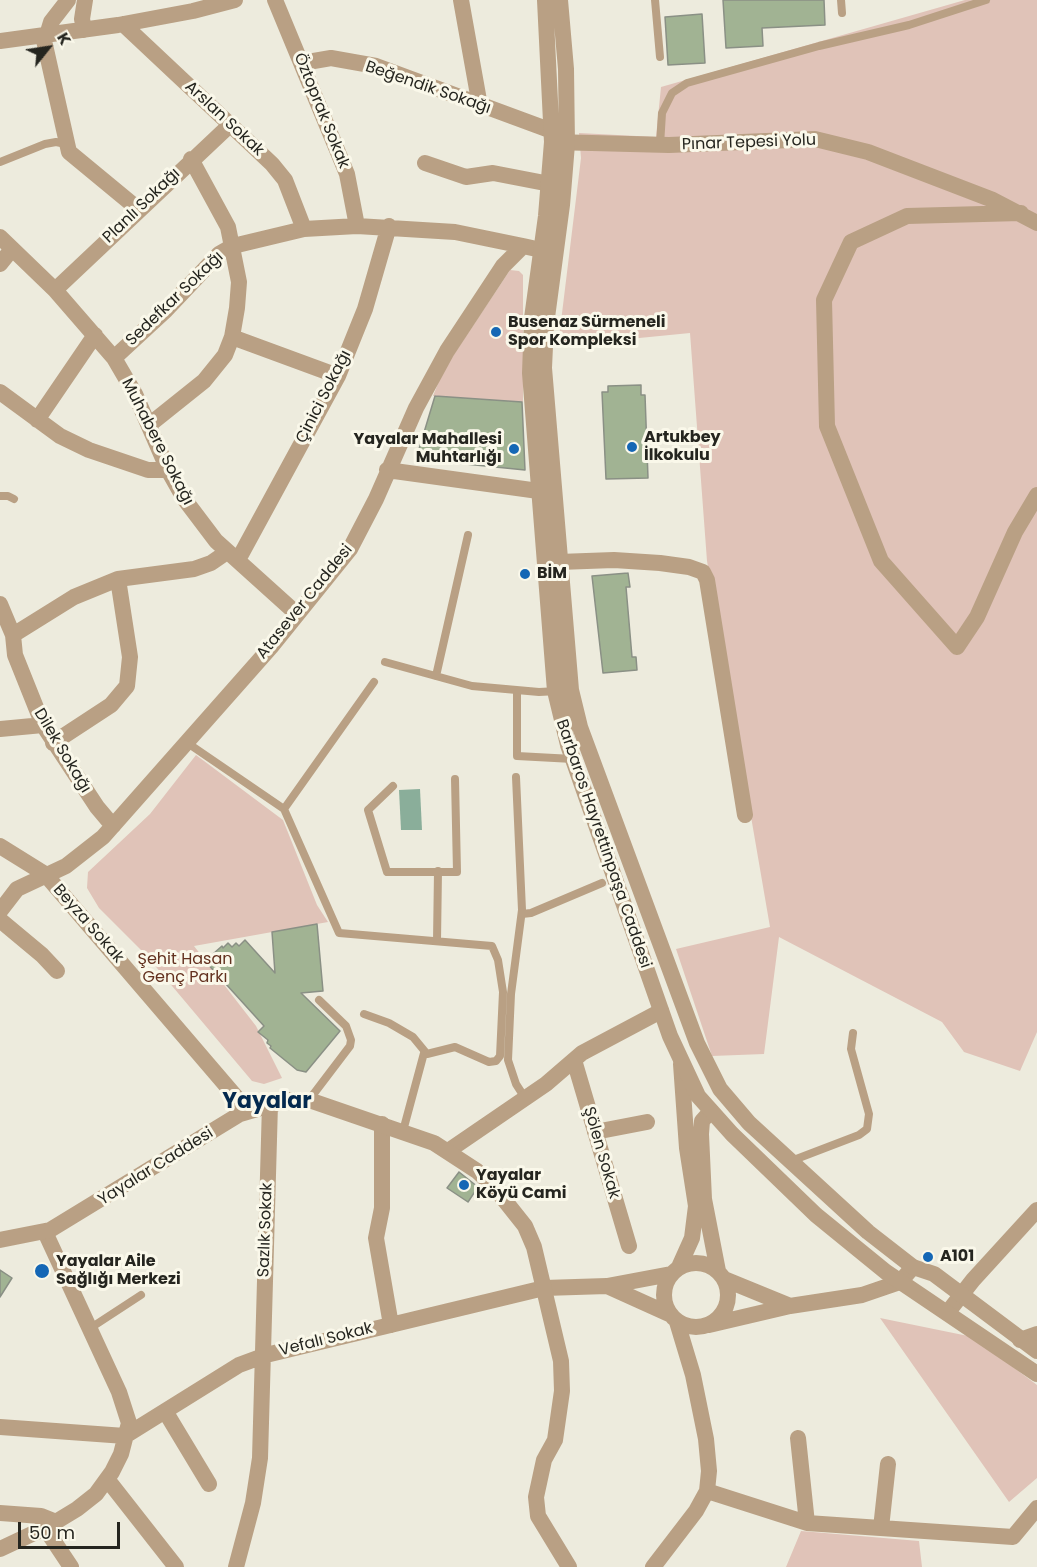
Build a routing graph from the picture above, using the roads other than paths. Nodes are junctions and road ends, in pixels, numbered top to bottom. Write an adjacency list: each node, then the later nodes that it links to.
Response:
1 (68, 0): 14 (street)
2 (85, 0): 13 (street)
3 (235, 0): 12 (street)
4 (275, 0): 17 (street, Öztoprak Sokak)
5 (461, 0): 18 (street)
6 (545, 0): 20 (street, Barbaros Hayrettinpaşa Caddesi)
7 (560, 0): 20 (street, Barbaros Hayrettinpaşa Caddesi)
8 (656, 0): 16 (lane)
9 (841, 0): 11 (lane)
10 (986, 0): 22 (lane)
11 (842, 13)
12 (123, 24): 13 (street); 19 (street, Arslan Sokak)
13 (84, 30): 14 (street)
14 (45, 35): 15 (street); 21 (street)
15 (0, 41)
16 (660, 57)
17 (302, 63): 18 (street, Beğendik Sokağı); 30 (street, Öztoprak Sokak)
18 (480, 106): 20 (street, Beğendik Sokağı)
19 (231, 124): 23 (street, Planlı Sokağı); 32 (street, Arslan Sokak)
20 (557, 139): 22 (street, Pınar Tepesi Yolu); 26 (street, Barbaros Hayrettinpaşa Caddesi); 48 (street, Barbaros Hayrettinpaşa Caddesi)
21 (66, 144): 24 (lane); 27 (street)
22 (660, 145): 28 (street, Pınar Tepesi Yolu)
23 (191, 159): 27 (street, Planlı Sokağı); 34 (street)
24 (0, 162)
25 (425, 163): 26 (street)
26 (550, 184): 36 (street, Barbaros Hayrettinpaşa Caddesi)
27 (138, 209): 38 (street, Planlı Sokağı)
28 (1021, 213): 29 (street, Pınar Tepesi Yolu); 49 (street)
29 (1037, 223)
30 (357, 226): 31 (street, Sedefkar Sokağı); 32 (street, Sedefkar Sokağı)
31 (389, 226): 35 (street, Sedefkar Sokağı); 42 (street, Çinici Sokağı)
32 (304, 230): 34 (street, Sedefkar Sokağı)
33 (6, 243): 37 (street); 38 (street, Muhabere Sokağı)
34 (233, 246): 40 (street); 41 (street, Sedefkar Sokağı)
35 (523, 246): 36 (street); 47 (street, Atasever Caddesi)
36 (541, 250): 48 (street, Barbaros Hayrettinpaşa Caddesi)
37 (0, 264)
38 (55, 290): 39 (street, Muhabere Sokağı)
39 (95, 335): 41 (street, Muhabere Sokağı); 44 (street)
40 (232, 337): 42 (street); 45 (street)
41 (114, 358): 45 (street, Muhabere Sokağı)
42 (338, 376): 53 (street, Çinici Sokağı)
43 (0, 392): 44 (street)
44 (37, 420): 46 (street)
45 (149, 425): 46 (street, Muhabere Sokağı)
46 (168, 470): 53 (street, Muhabere Sokağı)
47 (387, 470): 48 (street); 57 (street, Atasever Caddesi)
48 (546, 492): 54 (street, Barbaros Hayrettinpaşa Caddesi); 64 (street, Barbaros Hayrettinpaşa Caddesi)
49 (1037, 495)
50 (0, 496): 51 (lane)
51 (14, 499)
52 (468, 535): 61 (lane)
53 (232, 556): 55 (street); 57 (street, Muhabere Sokağı)
54 (560, 562): 64 (street, Barbaros Hayrettinpaşa Caddesi); 74 (street)
55 (118, 579): 58 (street); 68 (street)
56 (0, 604): 58 (street, Dilek Sokağı)
57 (297, 614): 67 (street, Atasever Caddesi)
58 (13, 636): 59 (street, Dilek Sokağı)
59 (7, 655): 65 (street, Dilek Sokağı)
60 (385, 662): 61 (lane)
61 (436, 676): 63 (lane)
62 (374, 682): 73 (lane)
63 (517, 691): 64 (lane); 69 (lane)
64 (563, 691): 69 (street, Barbaros Hayrettinpaşa Caddesi); 102 (street, Barbaros Hayrettinpaşa Caddesi)
65 (43, 724): 66 (street); 68 (street, Dilek Sokağı)
66 (0, 729)
67 (186, 742): 73 (lane); 75 (street, Atasever Caddesi)
68 (53, 743): 75 (street, Dilek Sokağı)
69 (573, 759): 86 (street, Barbaros Hayrettinpaşa Caddesi)
70 (516, 777): 81 (lane)
71 (455, 779): 77 (lane)
72 (393, 786): 77 (lane)
73 (284, 809): 83 (lane)
74 (745, 815)
75 (112, 826): 78 (street, Atasever Caddesi)
76 (0, 846): 78 (street, Beyza Sokak)
77 (438, 871): 83 (lane)
78 (45, 874): 80 (street, Atasever Caddesi); 95 (street, Beyza Sokak)
79 (602, 883): 81 (lane)
80 (0, 911)
81 (522, 914): 92 (lane)
82 (0, 920): 84 (street)
83 (437, 941): 89 (lane)
84 (57, 971)
85 (320, 1000): 93 (lane)
86 (661, 1011): 90 (street); 91 (street, Barbaros Hayrettinpaşa Caddesi)
87 (364, 1014): 89 (lane)
88 (853, 1033): 102 (lane)
89 (424, 1053): 99 (lane)
90 (574, 1060): 92 (street); 100 (street, Şölen Sokak)
91 (681, 1064): 96 (street, Barbaros Hayrettinpaşa Caddesi); 108 (street)
92 (525, 1098): 101 (street)
93 (309, 1100): 94 (street, Yayalar Caddesi); 98 (street, Yayalar Caddesi)
94 (270, 1104): 95 (street, Yayalar Caddesi); 124 (street, Sazlık Sokak)
95 (248, 1111): 104 (street, Yayalar Caddesi)
96 (711, 1111): 109 (street); 110 (street, Barbaros Hayrettinpaşa Caddesi)
97 (647, 1122): 100 (street)
98 (382, 1124): 99 (street, Yayalar Caddesi); 118 (street)
99 (403, 1131): 101 (street, Yayalar Caddesi)
100 (595, 1132): 106 (street, Şölen Sokak)
101 (448, 1151): 112 (street, Yayalar Caddesi)
102 (790, 1161): 107 (street, Barbaros Hayrettinpaşa Caddesi)
103 (1037, 1210): 113 (street)
104 (45, 1232): 105 (street, Yayalar Caddesi); 120 (street)
105 (0, 1240)
106 (628, 1246)
107 (913, 1267): 110 (street); 113 (street, Barbaros Hayrettinpaşa Caddesi)
108 (675, 1270): 109 (street); 111 (street, Vefalı Sokak); 117 (street)
109 (721, 1275): 115 (street); 119 (street)
110 (900, 1282): 115 (street); 116 (street, Barbaros Hayrettinpaşa Caddesi)
111 (607, 1286): 112 (street, Vefalı Sokak); 117 (street)
112 (544, 1288): 118 (street, Vefalı Sokak); 144 (street, Yayalar Caddesi)
113 (962, 1293): 116 (street); 122 (street, Barbaros Hayrettinpaşa Caddesi)
114 (141, 1295): 120 (lane)
115 (790, 1306): 119 (street)
116 (948, 1312): 125 (street, Barbaros Hayrettinpaşa Caddesi)
117 (673, 1318): 119 (street); 126 (street)
118 (391, 1325): 124 (street, Vefalı Sokak)
119 (705, 1326): 126 (street)
120 (89, 1329): 129 (street)
121 (1037, 1334): 122 (street)
122 (1020, 1340): 123 (street, Barbaros Hayrettinpaşa Caddesi)
123 (1037, 1351)
124 (262, 1356): 127 (street, Vefalı Sokak); 143 (street, Sazlık Sokak)
125 (1037, 1374)
126 (693, 1375): 134 (street)
127 (165, 1411): 129 (street, Vefalı Sokak); 133 (street)
128 (0, 1427): 129 (street)
129 (125, 1436): 132 (street)
130 (798, 1438): 137 (street)
131 (888, 1464): 139 (street)
132 (107, 1479): 138 (street); 142 (street)
133 (209, 1484)
134 (707, 1491): 137 (street); 145 (street)
135 (1037, 1508): 139 (street)
136 (0, 1513): 138 (street)
137 (807, 1523): 139 (street)
138 (50, 1525): 140 (street); 141 (street)
139 (881, 1528)
140 (0, 1549)
141 (71, 1567)
142 (176, 1567)
143 (236, 1567)
144 (569, 1567)
145 (653, 1567)

